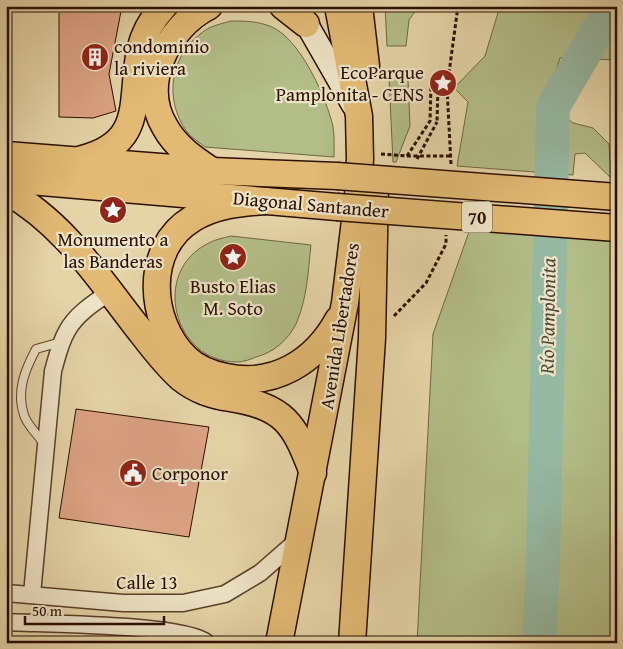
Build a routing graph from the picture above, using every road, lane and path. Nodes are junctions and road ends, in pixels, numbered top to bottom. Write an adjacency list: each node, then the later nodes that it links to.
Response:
1 (164, 6): 12 (main road)
2 (209, 6): 13 (main road)
3 (283, 6): 6 (main road)
4 (338, 6): 7 (main road, Avenida Libertadores)
5 (359, 6): 8 (main road, Avenida Libertadores)
6 (301, 15): 7 (street)
7 (360, 116): 21 (main road, Avenida Libertadores)
8 (375, 153): 10 (path); 31 (main road, Avenida Libertadores)
9 (6, 155): 12 (main road, Diagonal Santander / 70)
10 (407, 156): 11 (path); 15 (path, bridge)
11 (451, 156)
12 (72, 162): 13 (main road, Diagonal Santander / 70)
13 (212, 171): 15 (main road, Diagonal Santander / 70, bridge)
14 (6, 179): 18 (main road, Diagonal Santander / 70)
15 (410, 182): 17 (main road, Diagonal Santander / 70, bridge)
16 (6, 190): 20 (main road)
17 (617, 197)
18 (265, 201): 19 (main road, Diagonal Santander / 70, bridge); 21 (main road)
19 (617, 228)
20 (110, 292): 22 (street); 24 (main road)
21 (345, 303): 24 (main road, Avenida Libertadores)
22 (61, 342): 23 (street); 23 (lane)
23 (46, 446): 27 (street)
24 (313, 473): 25 (main road, Avenida Libertadores)
25 (300, 539): 27 (street, Calle 13); 30 (main road, Avenida Libertadores)
26 (6, 593): 27 (street, Calle 13)
27 (32, 594)
28 (8, 623): 29 (street)
29 (203, 642)
30 (279, 643)
31 (352, 643)

